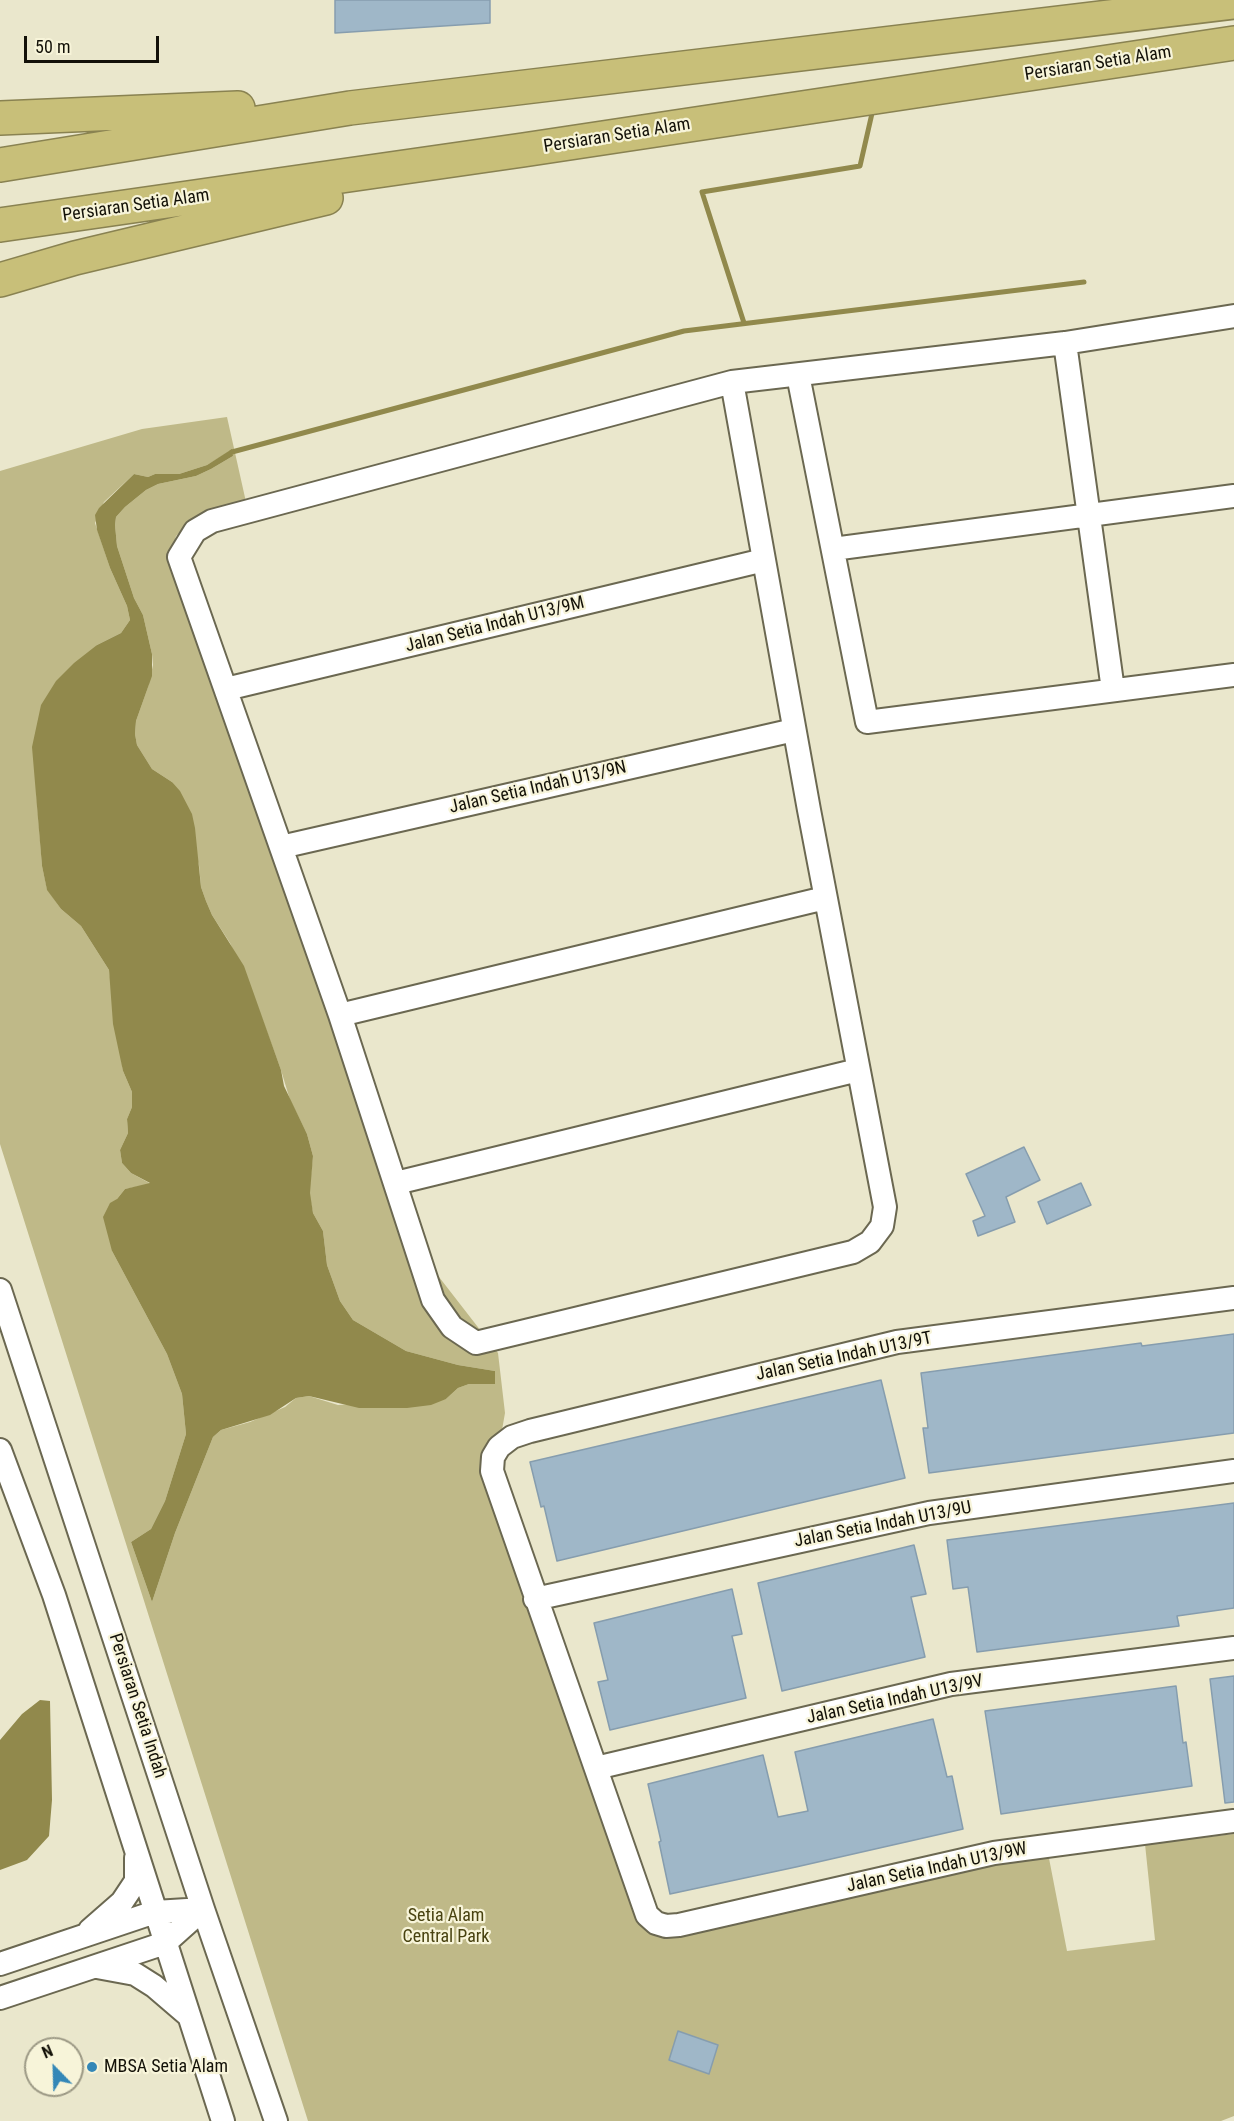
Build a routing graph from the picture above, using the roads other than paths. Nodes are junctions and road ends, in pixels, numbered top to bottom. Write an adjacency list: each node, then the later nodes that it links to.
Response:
1 (1132, 0): 5 (highway)
2 (1169, 0): 3 (highway)
3 (1219, 3): 5 (highway)
4 (1226, 46): 7 (highway, Persiaran Setia Alam)
5 (350, 108): 6 (highway); 8 (highway)
6 (0, 118)
7 (523, 150): 9 (highway, Persiaran Setia Alam); 10 (highway)
8 (0, 165)
9 (0, 225)
10 (0, 280)
11 (1234, 316): 12 (street)
12 (1065, 343): 13 (street); 16 (street)
13 (798, 375): 14 (street); 17 (street)
14 (732, 382): 18 (street); 20 (street)
15 (1234, 496): 16 (street)
16 (1089, 516): 17 (street); 21 (street)
17 (833, 549): 21 (street)
18 (764, 560): 20 (street, Jalan Setia Indah U13/9M); 22 (street)
19 (1234, 675): 21 (street)
20 (226, 689): 23 (street)
21 (1113, 690)
22 (794, 730): 23 (street, Jalan Setia Indah U13/9N); 24 (street)
23 (281, 847): 25 (street)
24 (825, 898): 25 (street); 26 (street)
25 (339, 1015): 27 (street)
26 (858, 1070): 27 (street); 27 (street)
27 (396, 1183)
28 (0, 1290): 37 (street, Persiaran Setia Indah)
29 (1234, 1298): 32 (street, Jalan Setia Indah U13/9T)
30 (0, 1450): 36 (street)
31 (1234, 1472): 32 (street, Jalan Setia Indah U13/9U)
32 (536, 1599): 34 (street, Jalan Setia Indah U13/9T)
33 (1234, 1648): 34 (street, Jalan Setia Indah U13/9V)
34 (596, 1768): 39 (street, Jalan Setia Indah U13/9T)
35 (1234, 1821): 39 (street, Jalan Setia Indah U13/9W)
36 (137, 1855): 38 (street); 40 (street)
37 (203, 1909): 38 (street); 41 (street); 47 (street, Persiaran Setia Indah)
38 (155, 1912): 40 (street); 41 (street)
39 (647, 1915)
40 (82, 1937): 42 (street)
41 (165, 1943): 43 (street); 45 (street)
42 (0, 1964)
43 (94, 1967): 44 (street); 45 (street)
44 (0, 1998)
45 (189, 2016): 46 (street)
46 (223, 2121)
47 (276, 2121)

